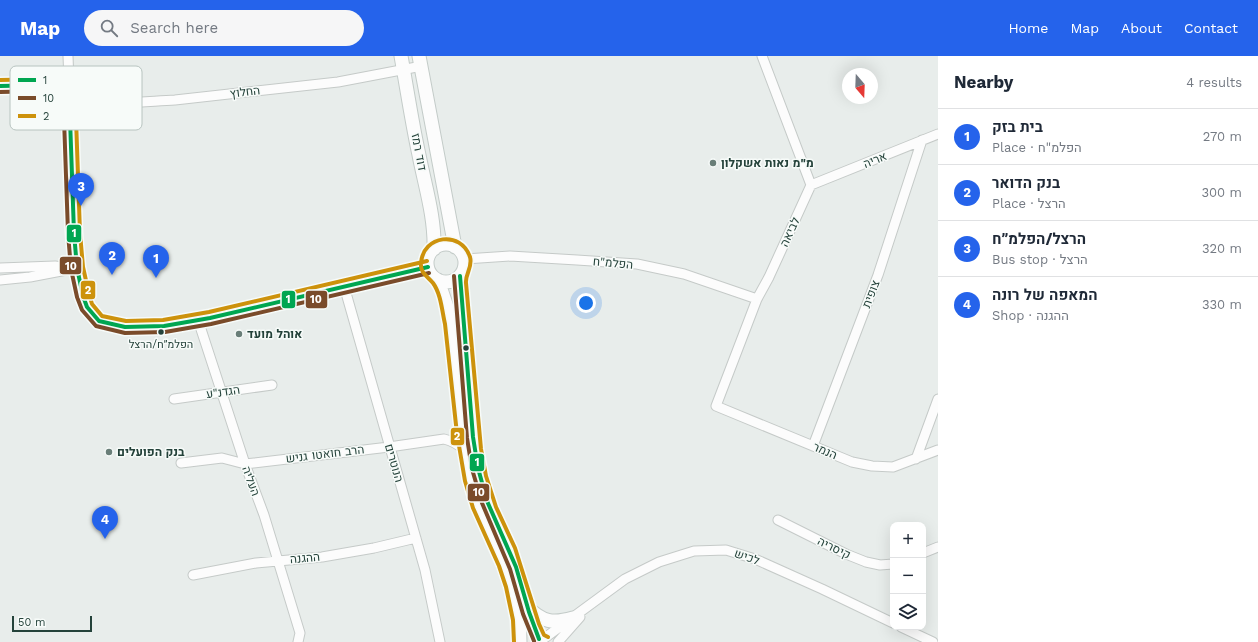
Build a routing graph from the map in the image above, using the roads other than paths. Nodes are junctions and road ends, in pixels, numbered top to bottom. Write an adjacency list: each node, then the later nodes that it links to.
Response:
1 (68, 56): 5 (street)
2 (401, 56): 6 (street, דוד רמז)
3 (762, 56): 13 (street)
4 (421, 61): 6 (street, החלוץ); 14 (street, דוד רמז)
5 (68, 66)
6 (403, 70): 9 (street, החלוץ); 15 (street, דוד רמז)
7 (0, 86): 8 (street, החלוץ)
8 (10, 86)
9 (142, 101)
10 (71, 130): 19 (street)
11 (938, 134): 12 (street, אריה)
12 (922, 140): 13 (street, אריה); 31 (street, צופית)
13 (811, 185): 24 (street, לביאה)
14 (455, 247): 15 (street); 16 (street)
15 (434, 249): 17 (street)
16 (465, 259): 20 (street); 24 (street, הפלמ"ח)
17 (428, 267): 22 (street); 23 (street)
18 (0, 268): 19 (street)
19 (77, 268): 21 (street); 25 (street)
20 (460, 276): 22 (street); 46 (street)
21 (0, 280)
22 (438, 280): 34 (street)
23 (344, 286): 25 (street); 32 (street, הנוטרים)
24 (757, 299): 30 (street, לביאה)
25 (198, 320): 27 (street, העליה)
26 (272, 385): 27 (street, הגדנ"ע)
27 (222, 393): 28 (street, הגדנ"ע); 37 (street, העליה)
28 (174, 399)
29 (938, 399): 35 (street)
30 (716, 406): 31 (street, הנמר)
31 (813, 446): 35 (street, הנמר)
32 (389, 447): 34 (street, הרב חואטו גניש); 37 (street, הרב חואטו גניש); 39 (street, הנוטרים)
33 (938, 450): 35 (street, הנמר)
34 (466, 451): 53 (street)
35 (916, 460)
36 (181, 463): 37 (street, הרב חואטו גניש)
37 (245, 464): 42 (street, העליה)
38 (778, 520): 43 (street, קיסריה)
39 (416, 538): 42 (street, ההגנה); 52 (street, הנוטרים)
40 (938, 547): 41 (street)
41 (926, 552)
42 (279, 560): 44 (street, ההגנה); 51 (street, העליה)
43 (890, 564)
44 (193, 575)
45 (600, 598): 47 (street, לכיש); 48 (street, לכיש); 55 (street, לכיש)
46 (527, 607): 47 (street); 50 (street)
47 (573, 618): 50 (street, לכיש)
48 (890, 622)
49 (907, 630): 56 (street)
50 (542, 640): 54 (street)
51 (298, 642)
52 (440, 642)
53 (520, 642)
54 (526, 642)
55 (558, 642)
56 (933, 642)

